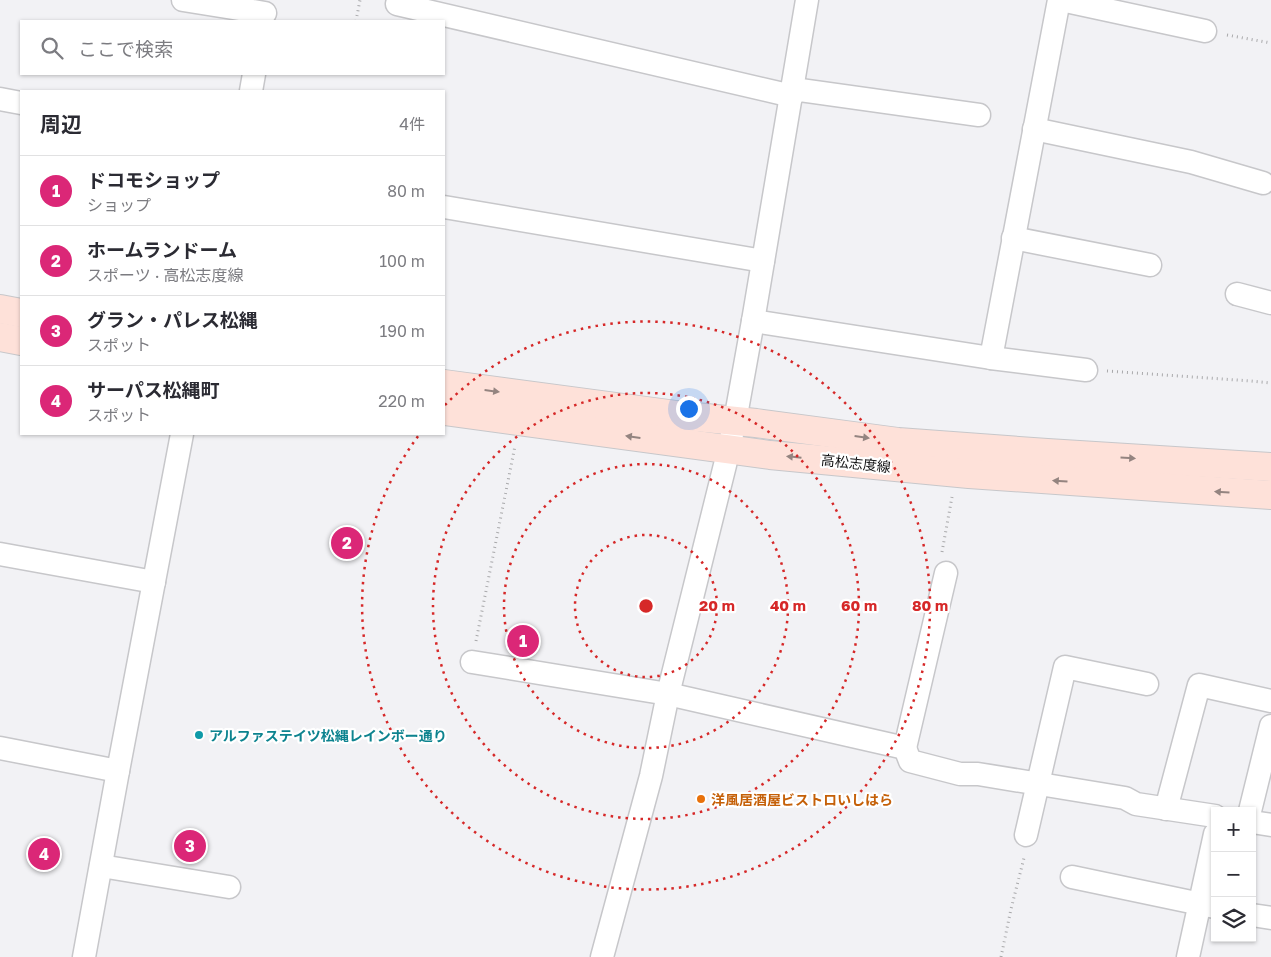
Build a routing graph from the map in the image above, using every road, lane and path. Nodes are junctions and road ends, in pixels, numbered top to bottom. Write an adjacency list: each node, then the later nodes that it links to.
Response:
1 (183, 0): 7 (street)
2 (360, 0): 8 (path)
3 (805, 0): 13 (street)
4 (1060, 0): 6 (street); 17 (street)
5 (397, 4): 13 (street)
6 (1101, 4): 9 (street)
7 (265, 11)
8 (356, 20)
9 (1205, 31): 10 (path)
10 (1271, 43)
11 (254, 75): 12 (street)
12 (250, 90)
13 (792, 92): 16 (street); 21 (street)
14 (0, 99): 15 (street)
15 (20, 102)
16 (979, 115)
17 (1034, 129): 18 (street); 20 (street)
18 (1262, 183)
19 (445, 207): 21 (street)
20 (1014, 238): 22 (street); 30 (street)
21 (763, 261): 27 (street)
22 (1150, 265)
23 (1237, 294): 24 (street)
24 (1271, 303)
25 (0, 309): 26 (main road)
26 (20, 312)
27 (753, 321): 30 (street); 35 (street)
28 (0, 337): 29 (main road)
29 (20, 341)
30 (991, 358): 31 (street)
31 (1086, 370): 32 (path)
32 (1271, 383)
33 (445, 384): 35 (main road, 高松志度線, one-way to 35)
34 (445, 411): 38 (main road, 高松志度線, one-way to 34)
35 (735, 421): 38 (street); 39 (main road, 高松志度線, one-way to 39)
36 (182, 435): 44 (street)
37 (516, 438): 45 (path)
38 (728, 449): 41 (main road, 高松志度線, one-way to 38); 47 (street)
39 (1271, 466)
40 (953, 492): 43 (path)
41 (1271, 495)
42 (0, 554): 44 (street)
43 (946, 573): 51 (street)
44 (154, 582): 52 (street)
45 (472, 662): 47 (street)
46 (1147, 684): 53 (street)
47 (668, 694): 51 (street); 68 (street)
48 (1271, 702): 55 (street)
49 (1271, 726): 54 (street)
50 (0, 748): 52 (street)
51 (905, 748): 53 (street)
52 (118, 771): 61 (street)
53 (1038, 784): 55 (street); 59 (street)
54 (1251, 807)
55 (1166, 809): 56 (street)
56 (1211, 815)
57 (1256, 823): 58 (street)
58 (1271, 825)
59 (1026, 835): 69 (path)
60 (1213, 852): 64 (street)
61 (101, 866): 63 (street); 67 (street)
62 (1072, 877): 64 (street)
63 (229, 887)
64 (1208, 905): 70 (street)
65 (1256, 916): 66 (street)
66 (1271, 918)
67 (84, 957)
68 (602, 957)
69 (1001, 957)
70 (1188, 957)

